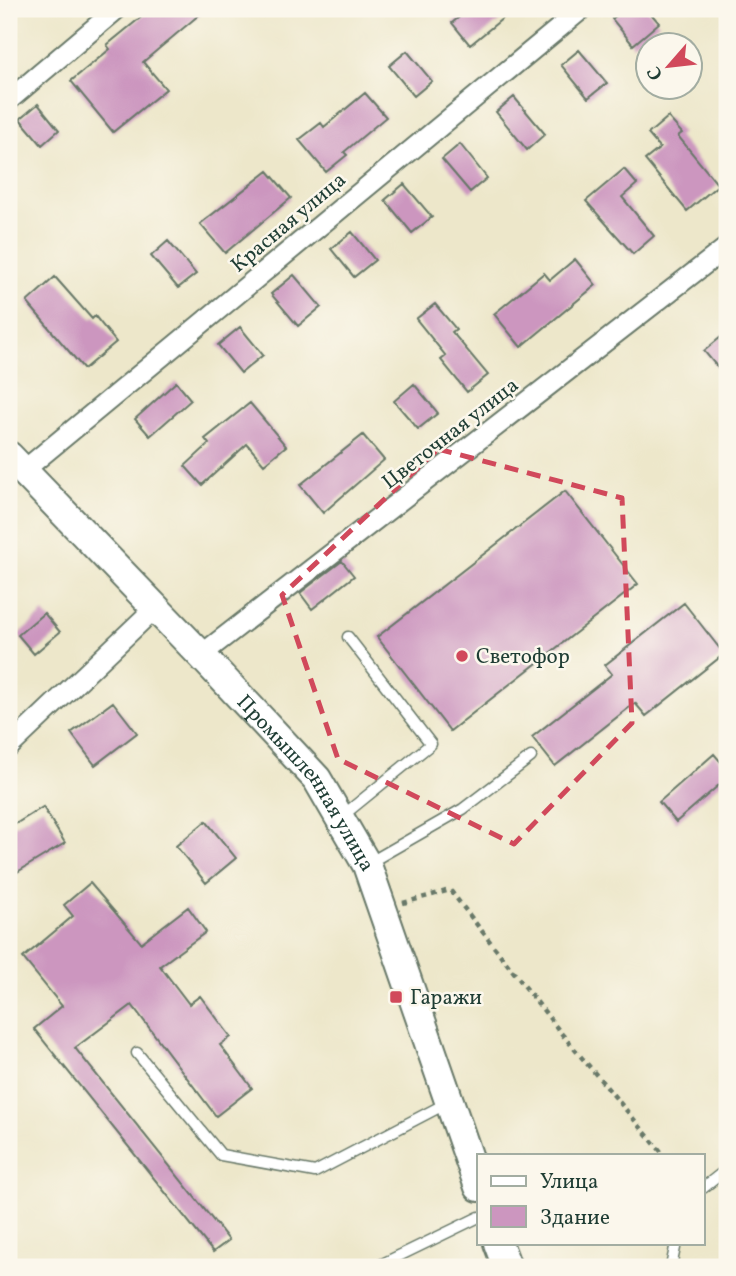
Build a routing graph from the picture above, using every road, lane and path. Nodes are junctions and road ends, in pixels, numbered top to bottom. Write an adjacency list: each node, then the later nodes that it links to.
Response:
1 (117, 9): 3 (street)
2 (582, 9): 5 (street, Красная улица)
3 (9, 100)
4 (727, 247): 8 (street, Цветочная улица)
5 (16, 464): 6 (main road, Промышленная улица)
6 (155, 608): 8 (main road, Промышленная улица); 9 (street)
7 (348, 637): 11 (lane)
8 (201, 654): 11 (main road, Промышленная улица)
9 (9, 747)
10 (531, 757): 12 (lane)
11 (341, 818): 12 (main road, Промышленная улица)
12 (367, 865): 13 (main road, Промышленная улица)
13 (383, 908): 15 (main road, Промышленная улица); 16 (path)
14 (137, 1053): 15 (lane)
15 (449, 1102): 18 (main road, Промышленная улица)
16 (663, 1154)
17 (727, 1169): 19 (lane)
18 (477, 1181)
19 (704, 1187)
20 (477, 1218): 23 (lane)
21 (498, 1244): 24 (main road)
22 (676, 1244): 25 (lane)
23 (376, 1267)
24 (507, 1267)
25 (671, 1267)

